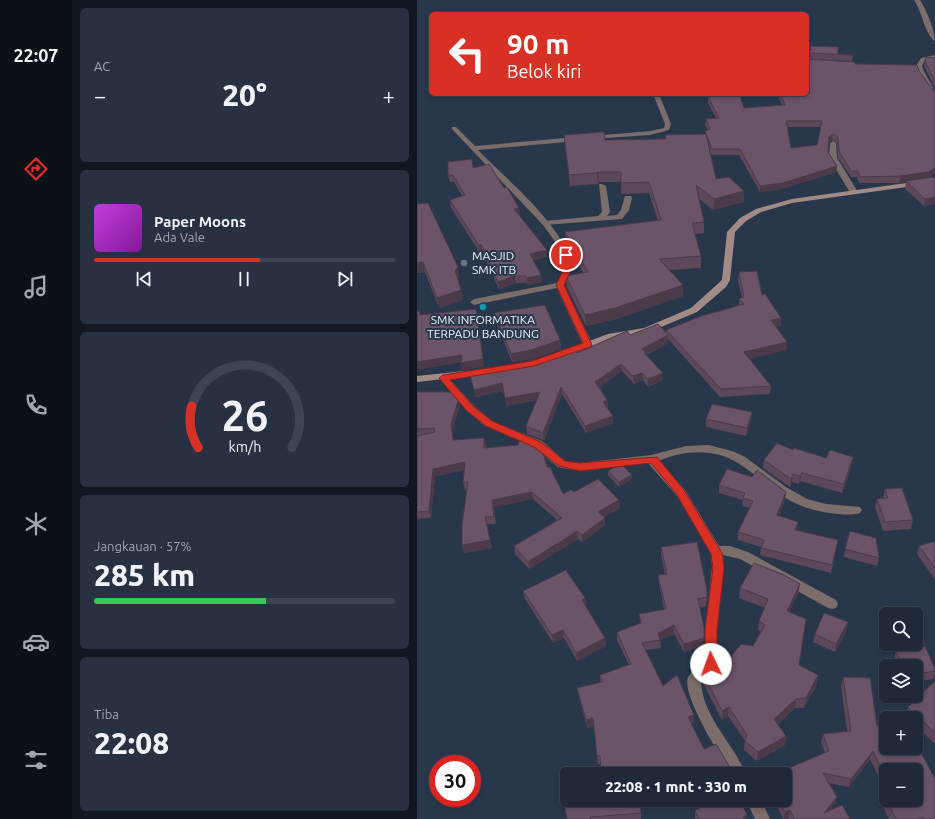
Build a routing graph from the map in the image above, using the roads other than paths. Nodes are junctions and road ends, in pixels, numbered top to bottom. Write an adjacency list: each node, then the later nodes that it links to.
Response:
1 (917, 0): 2 (street)
2 (935, 40)
3 (935, 57): 4 (street)
4 (935, 94)
5 (657, 96): 8 (street)
6 (453, 128): 8 (street)
7 (833, 143): 11 (street)
8 (473, 148): 14 (street)
9 (935, 181): 11 (main road)
10 (601, 186): 13 (street)
11 (854, 192): 17 (main road)
12 (628, 198): 13 (street)
13 (600, 219): 14 (street)
14 (545, 223): 15 (street)
15 (560, 285): 16 (street); 17 (street)
16 (474, 302)
17 (587, 345): 18 (main road)
18 (557, 356)
19 (492, 371): 20 (main road)
20 (443, 378): 21 (main road); 22 (street)
21 (417, 379)
22 (653, 459): 23 (street); 24 (street)
23 (856, 510)
24 (715, 550): 25 (street); 26 (street)
25 (832, 604)
26 (735, 767)
27 (757, 807): 28 (street)
28 (763, 819)

